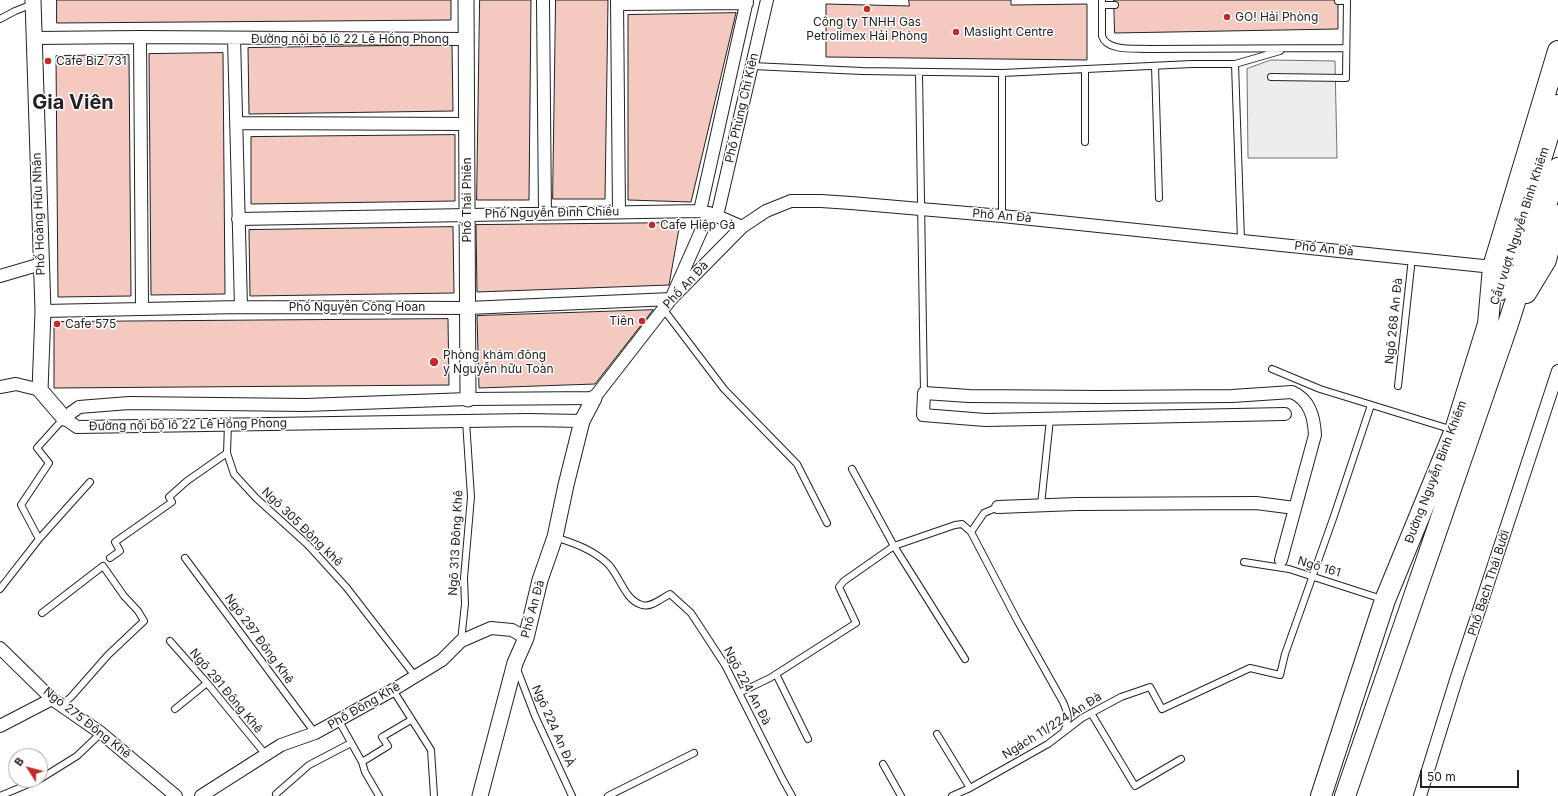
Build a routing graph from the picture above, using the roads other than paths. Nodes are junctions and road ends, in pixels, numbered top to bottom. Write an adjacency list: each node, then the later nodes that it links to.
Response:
1 (466, 0): 15 (street, Phố Thái Phiên)
2 (542, 0): 35 (street)
3 (768, 0): 20 (street, Phố Phùng Chí Kiên)
4 (1347, 0): 5 (lane); 16 (lane)
5 (1338, 1)
6 (33, 2): 11 (lane); 13 (street, Phố Hoàng Hữu Nhân)
7 (617, 2): 8 (street); 33 (street)
8 (747, 2): 34 (street, Phố Phùng Chí Kiên)
9 (1102, 2): 10 (lane); 17 (lane)
10 (1115, 5)
11 (0, 19)
12 (140, 37): 13 (street, Đường nội bộ lô 22 Lê Hồng Phong); 14 (street, Đường nội bộ lô 22 Lê Hồng Phong); 49 (street)
13 (34, 38): 44 (street, Phố Hoàng Hữu Nhân)
14 (234, 38): 15 (street, Đường nội bộ lô 22 Lê Hồng Phong); 27 (street, Đường nội bộ lô 22 Lê Hồng Phong)
15 (466, 39): 28 (street, Phố Thái Phiên)
16 (1346, 48): 17 (lane); 25 (lane)
17 (1287, 49): 19 (lane)
18 (1558, 51): 45 (highway, Đường Nguyễn Bỉnh Khiêm)
19 (1235, 64): 21 (lane); 41 (lane)
20 (752, 66): 23 (lane); 34 (street, Phố Phùng Chí Kiên)
21 (1155, 66): 22 (lane); 31 (lane)
22 (1085, 69): 24 (lane); 29 (lane)
23 (919, 72): 24 (lane); 32 (lane)
24 (1002, 73): 38 (lane)
25 (1271, 77)
26 (1558, 104): 53 (highway, Cầu vượt Nguyễn Bỉnh Khiêm)
27 (236, 123): 28 (street); 39 (street, Đường nội bộ lô 22 Lê Hồng Phong)
28 (466, 124): 36 (street, Phố Thái Phiên)
29 (1085, 142)
30 (1558, 168): 54 (highway, Cầu vượt Nguyễn Bỉnh Khiêm)
31 (1158, 198)
32 (921, 208): 38 (street, Phố An Đà); 40 (street, Phố An Đà); 60 (lane)
33 (619, 212): 34 (street, Phố Nguyễn Đình Chiểu); 35 (street, Phố Nguyễn Đình Chiểu)
34 (709, 213): 40 (street, Phố Nguyễn Đình Chiểu); 47 (street)
35 (545, 214): 36 (street, Phố Nguyễn Đình Chiểu)
36 (467, 215): 39 (street, Phố Nguyễn Đình Chiểu); 50 (street, Phố Thái Phiên)
37 (1558, 215): 42 (highway)
38 (1002, 216): 41 (street, Phố An Đà)
39 (238, 219): 48 (street, Đường nội bộ lô 22 Lê Hồng Phong)
40 (742, 227): 47 (street, Phố An Đà)
41 (1241, 240): 43 (street, Phố An Đà)
42 (1554, 249): 54 (highway)
43 (1412, 258): 45 (street, Phố An Đà); 57 (lane, Ngõ 268 An Đà)
44 (41, 264): 46 (street); 52 (street, Phố Hoàng Hữu Nhân)
45 (1493, 267): 53 (highway, Đường Nguyễn Bỉnh Khiêm)
46 (0, 276)
47 (671, 299): 50 (street, Phố Nguyễn Công Hoan); 51 (street, Phố An Đà)
48 (241, 307): 49 (street, Phố Nguyễn Công Hoan); 50 (street, Phố Nguyễn Công Hoan)
49 (142, 308): 52 (street, Phố Nguyễn Công Hoan)
50 (468, 308): 62 (street, Phố Thái Phiên)
51 (664, 310): 61 (street, Phố An Đà); 77 (lane)
52 (43, 311): 59 (street, Phố Hoàng Hữu Nhân)
53 (1488, 324): 70 (highway, Đường Nguyễn Bỉnh Khiêm)
54 (1508, 324): 134 (highway, Đường Nguyễn Bỉnh Khiêm)
55 (1272, 369): 63 (lane)
56 (1558, 371): 135 (street, Phố Bạch Thái Bưởi)
57 (1398, 386)
58 (0, 387): 59 (street)
59 (40, 390): 65 (street)
60 (924, 394): 66 (street); 76 (street)
61 (594, 398): 62 (street, Đường nội bộ lô 22 Lê Hồng Phong); 68 (street, Phố An Đà)
62 (468, 399): 65 (street, Đường nội bộ lô 22 Lê Hồng Phong)
63 (1370, 404): 70 (lane); 86 (lane)
64 (1285, 414): 66 (street)
65 (64, 418): 69 (street, Đường nội bộ lô 22 Lê Hồng Phong); 80 (lane)
66 (1050, 419): 74 (lane)
67 (466, 421): 68 (street, Đường nội bộ lô 22 Lê Hồng Phong); 69 (street, Đường nội bộ lô 22 Lê Hồng Phong); 92 (lane, Ngõ 313 Đông Khê)
68 (582, 421): 79 (street, Phố An Đà)
69 (228, 424): 71 (lane, Ngõ 305 Đông khê)
70 (1455, 430): 88 (highway, Đường Nguyễn Bỉnh Khiêm)
71 (227, 453): 82 (lane); 97 (lane, Ngõ 305 Đông khê)
72 (852, 469): 81 (lane)
73 (90, 482): 80 (lane)
74 (1041, 505): 75 (street); 76 (street)
75 (998, 507): 78 (lane)
76 (1295, 508): 84 (street)
77 (827, 523)
78 (971, 532): 81 (lane); 109 (lane)
79 (555, 537): 90 (street, Phố An Đà); 100 (lane, Ngõ 224 An Đà)
80 (39, 539): 87 (lane)
81 (894, 546): 94 (lane); 96 (lane)
82 (110, 558)
83 (185, 558): 108 (lane, Ngõ 297 Đông Khê)
84 (1281, 560)
85 (1244, 562): 86 (lane, Ngõ 161)
86 (1313, 577): 88 (lane, Ngõ 161); 103 (lane, Ngách 11/224 An Đà)
87 (0, 589)
88 (1385, 600): 133 (highway, Đường Nguyễn Bỉnh Khiêm)
89 (42, 614): 101 (lane)
90 (526, 638): 92 (street, Phố Đông Khê); 95 (street, Phố An Đà)
91 (170, 641): 98 (lane, Ngõ 291 Đông Khê)
92 (461, 641): 97 (street, Phố Đông Khê)
93 (0, 648): 101 (street, Ngõ 275 Đông Khê)
94 (965, 659)
95 (515, 664): 127 (street, Phố An Đà); 128 (lane, Ngõ 224 An ĐÀ)
96 (776, 674): 100 (lane); 111 (lane)
97 (415, 676): 99 (street, Phố Đông Khê)
98 (207, 683): 102 (lane); 114 (lane, Ngõ 291 Đông Khê)
99 (393, 690): 104 (lane); 105 (street, Phố Đông Khê)
100 (739, 693): 130 (lane, Ngõ 224 An Đà)
101 (57, 702): 106 (street); 107 (street, Ngõ 275 Đông Khê)
102 (174, 709)
103 (1091, 713): 109 (lane, Ngách 11/224 An Đà); 115 (lane)
104 (412, 720): 116 (lane); 126 (lane)
105 (339, 721): 108 (street, Phố Đông Khê); 112 (lane)
106 (0, 726)
107 (102, 733): 118 (lane); 123 (street, Ngõ 275 Đông Khê)
108 (315, 733): 114 (street, Phố Đông Khê)
109 (1063, 733): 120 (lane, Ngách 11/224 An Đà)
110 (937, 734): 120 (lane)
111 (808, 739)
112 (351, 743): 116 (lane); 121 (lane)
113 (694, 753): 129 (lane)
114 (266, 755): 124 (street, Phố Đông Khê)
115 (1181, 759)
116 (362, 762): 125 (lane)
117 (883, 764): 131 (lane)
118 (48, 774)
119 (20, 788): 122 (lane)
120 (970, 788): 132 (lane, Ngách 11/224 An Đà)
121 (276, 794)
122 (0, 796)
123 (176, 796)
124 (200, 796)
125 (380, 796)
126 (434, 796)
127 (480, 796)
128 (572, 796)
129 (608, 796)
130 (792, 796)
131 (901, 796)
132 (952, 796)
133 (1321, 796)
134 (1345, 796)
135 (1420, 796)

